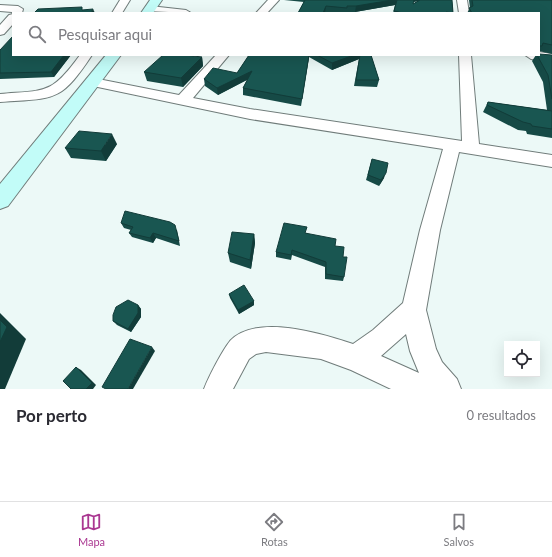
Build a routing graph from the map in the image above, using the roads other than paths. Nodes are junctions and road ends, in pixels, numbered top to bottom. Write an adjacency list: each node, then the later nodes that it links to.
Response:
1 (125, 0): 7 (street)
2 (274, 0): 9 (street)
3 (462, 0): 10 (street)
4 (151, 7): 8 (street)
5 (0, 8): 6 (street)
6 (17, 12)
7 (118, 12)
8 (180, 12)
9 (262, 12)
10 (464, 12)
11 (12, 18): 12 (street)
12 (0, 32)
13 (85, 56): 20 (street)
14 (113, 56): 19 (main road)
15 (222, 56): 21 (street)
16 (465, 56): 22 (street)
17 (539, 56): 18 (street)
18 (552, 58)
19 (93, 82): 21 (street); 24 (main road)
20 (0, 98)
21 (183, 100): 22 (street)
22 (461, 148): 23 (street); 25 (street)
23 (552, 161)
24 (0, 200)
25 (414, 310): 26 (street); 29 (street)
26 (356, 358): 27 (street); 28 (street)
27 (218, 389)
28 (421, 389)
29 (447, 389)

